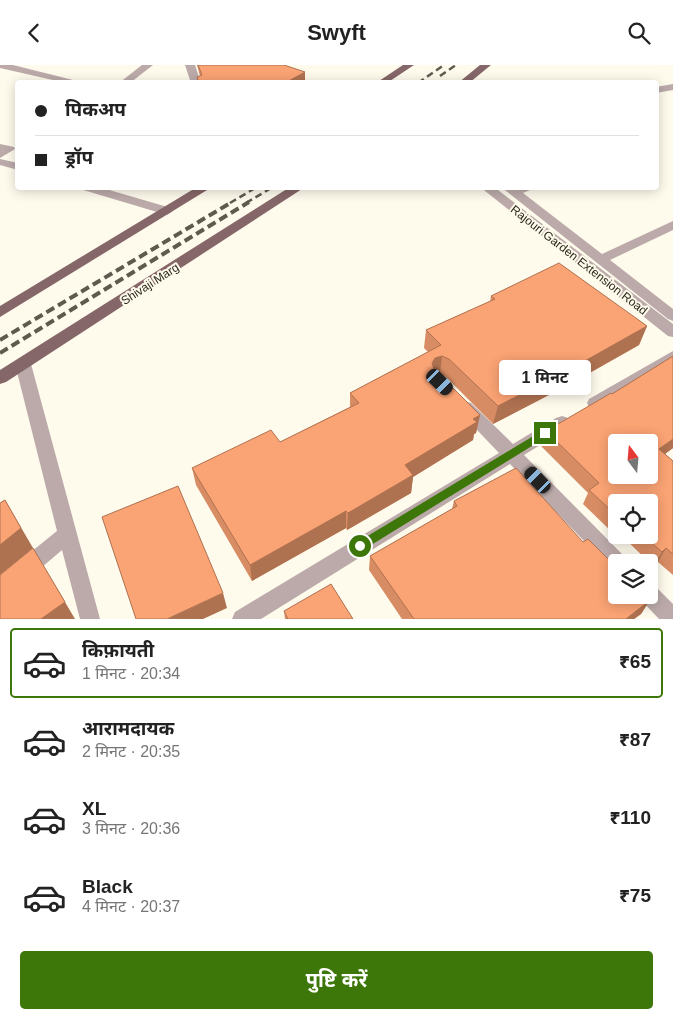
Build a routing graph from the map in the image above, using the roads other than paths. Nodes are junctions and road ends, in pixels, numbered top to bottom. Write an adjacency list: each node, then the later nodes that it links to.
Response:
1 (1, 65): 6 (street)
2 (148, 65): 7 (street)
3 (190, 65): 8 (street)
4 (409, 65): 9 (main road)
5 (486, 65): 10 (main road)
6 (68, 80)
7 (127, 80)
8 (195, 80)
9 (385, 80)
10 (466, 80)
11 (673, 87): 12 (street)
12 (659, 89)
13 (0, 147): 14 (street)
14 (0, 155)
15 (0, 161): 16 (street)
16 (15, 166)
17 (94, 190): 22 (street)
18 (201, 190): 22 (main road)
19 (294, 190): 29 (main road, Shivaji Marg)
20 (490, 190): 27 (street, Rajouri Garden Extension Road)
21 (511, 190): 24 (street, Rajouri Garden Extension Road)
22 (167, 211): 25 (main road)
23 (673, 225): 24 (street)
24 (600, 260): 26 (street, Rajouri Garden Extension Road)
25 (0, 312)
26 (672, 315)
27 (673, 332)
28 (673, 357): 32 (street)
29 (23, 364): 30 (main road, Shivaji Marg); 33 (street)
30 (0, 378)
31 (452, 395): 32 (street)
32 (512, 453): 34 (street); 38 (street)
33 (68, 534): 35 (street); 37 (street)
34 (609, 554)
35 (0, 590)
36 (658, 603): 39 (street)
37 (90, 619)
38 (242, 619)
39 (673, 619)

